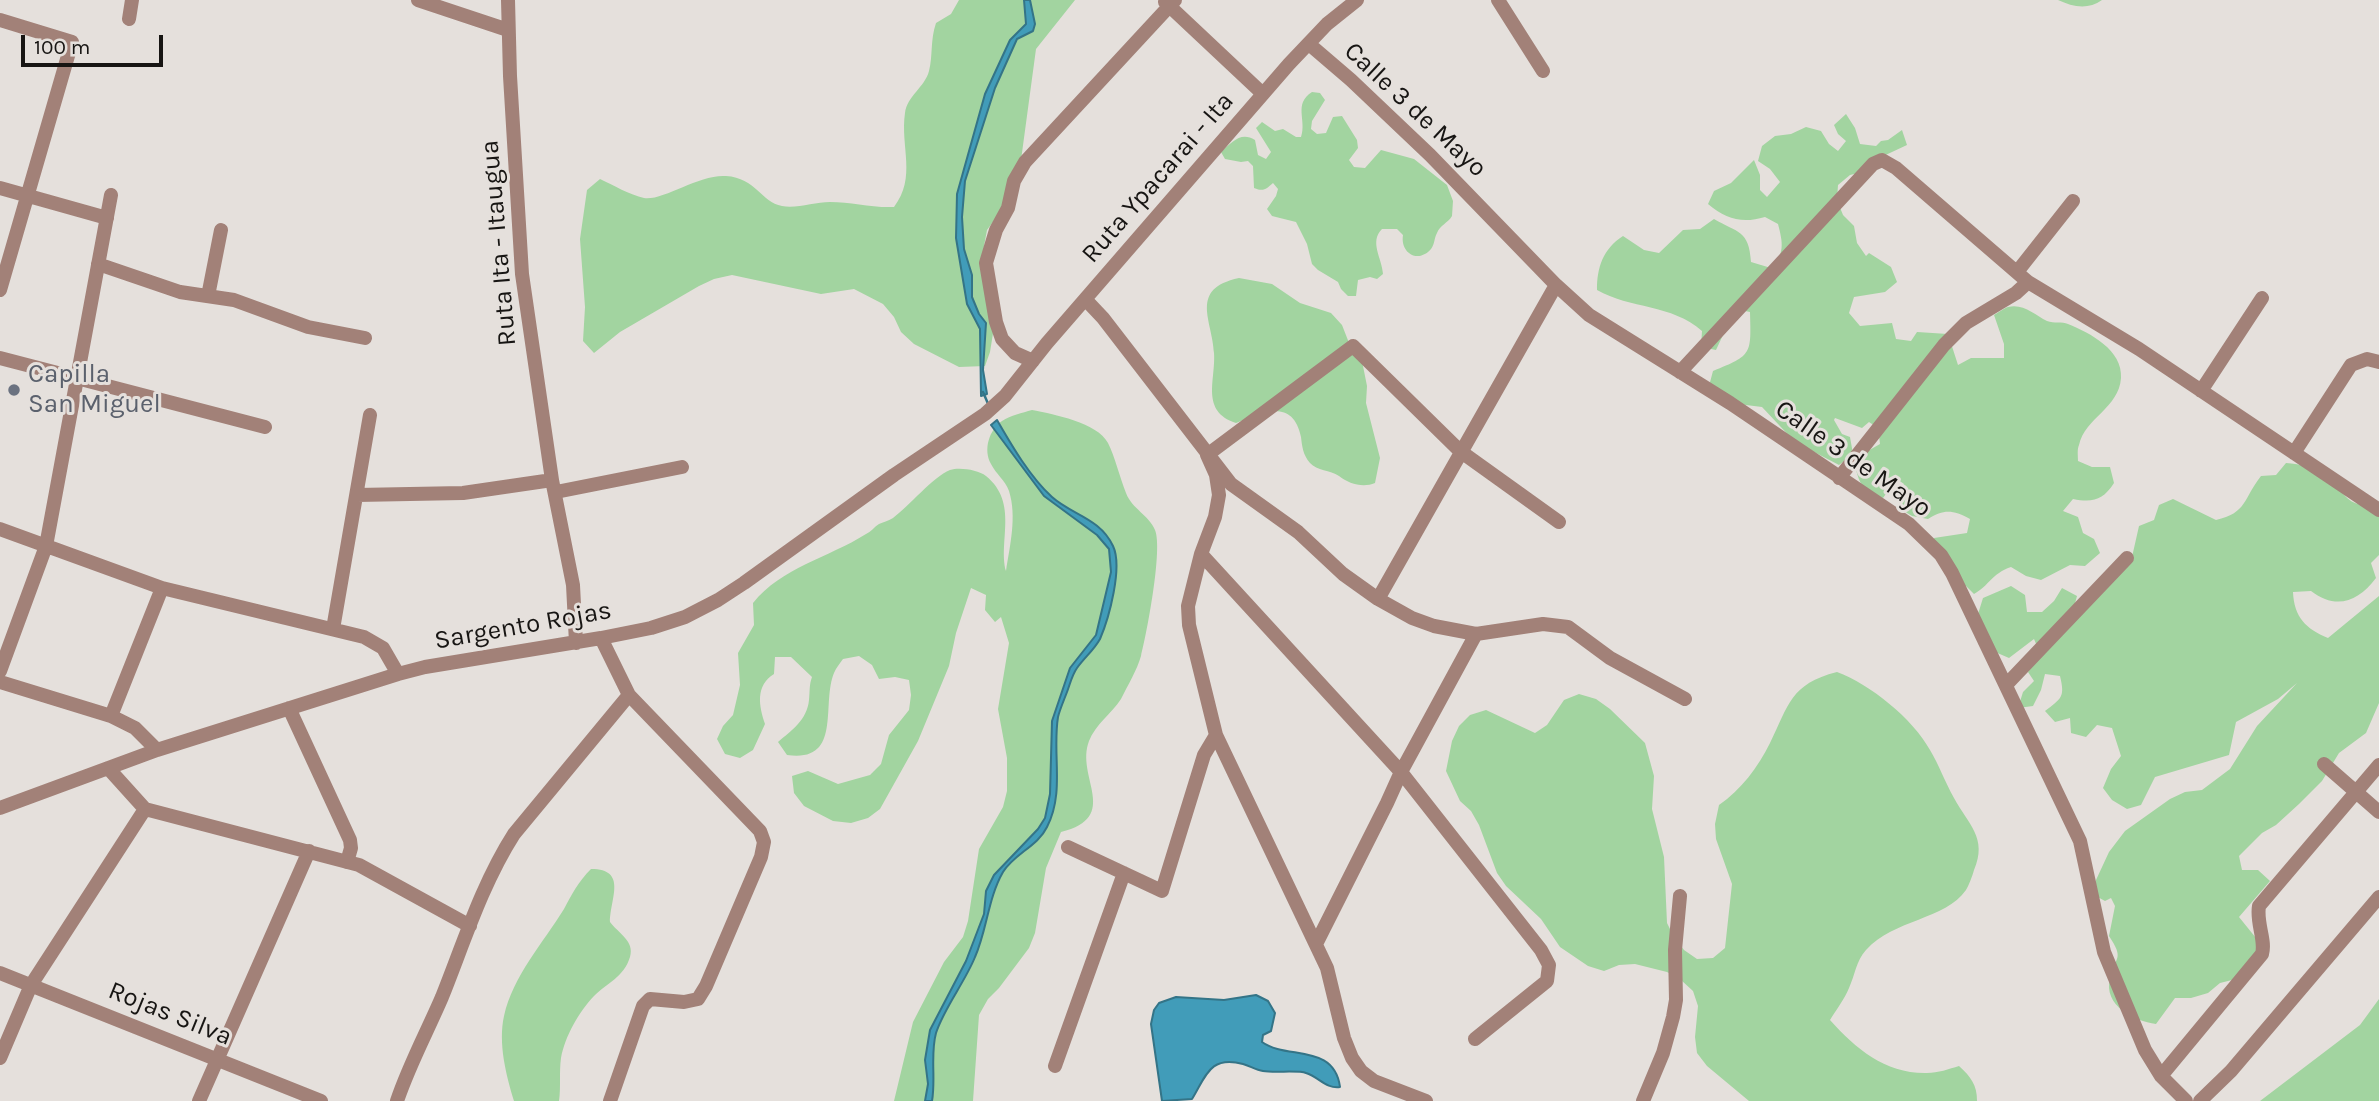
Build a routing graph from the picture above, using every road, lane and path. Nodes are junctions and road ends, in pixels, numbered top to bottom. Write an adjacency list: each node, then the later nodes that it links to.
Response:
1 (132, 0): 7 (street)
2 (418, 0): 9 (street)
3 (508, 0): 9 (street, Ruta Ita - Itaugua)
4 (1357, 0): 10 (street, Ruta Ypacarai - Ita)
5 (1498, 0): 11 (street)
6 (1169, 2): 12 (street); 29 (street)
7 (129, 19)
8 (0, 20): 14 (street)
9 (508, 30): 42 (street, Ruta Ita - Itaugua)
10 (1309, 44): 12 (street, Ruta Ypacarai - Ita); 22 (street, Calle 3 de Mayo)
11 (1543, 71)
12 (1263, 94): 26 (street, Ruta Ypacarai - Ita)
13 (0, 188): 14 (street)
14 (26, 195): 17 (street); 23 (street)
15 (111, 195): 17 (street)
16 (2073, 201): 20 (street)
17 (107, 218): 19 (street)
18 (221, 230): 24 (street)
19 (98, 264): 24 (street); 32 (street)
20 (2017, 272): 21 (street); 31 (street)
21 (2028, 282): 33 (street); 41 (street)
22 (1556, 285): 31 (street, Calle 3 de Mayo); 37 (street)
23 (0, 290)
24 (208, 296): 27 (street)
25 (2262, 298): 33 (street)
26 (1086, 300): 29 (street, Ruta Ypacarai - Ita); 39 (street)
27 (365, 338)
28 (0, 358): 32 (street)
29 (1033, 361): 34 (street, Ruta Ypacarai - Ita)
30 (2379, 362): 38 (street)
31 (1680, 372): 41 (street, Calle 3 de Mayo)
32 (76, 377): 36 (street); 47 (street)
33 (2201, 391): 38 (street)
34 (1004, 396): 54 (street, Sargento Rojas)
35 (370, 415): 43 (street)
36 (265, 427)
37 (1460, 451): 39 (street); 45 (street); 51 (street)
38 (2294, 453): 44 (street)
39 (1207, 455): 48 (street); 51 (street)
40 (682, 467): 42 (street)
41 (1839, 478): 59 (street, Calle 3 de Mayo)
42 (554, 486): 43 (street); 55 (street, Ruta Ita - Itaugua)
43 (357, 495): 52 (street)
44 (2379, 510)
45 (1559, 522)
46 (0, 529): 47 (street)
47 (47, 546): 50 (street); 56 (street)
48 (1201, 554): 64 (street); 69 (street)
49 (2127, 558): 59 (street)
50 (162, 588): 52 (street); 63 (street)
51 (1378, 598): 53 (street)
52 (333, 629): 57 (street)
53 (1476, 634): 61 (street); 69 (street)
54 (601, 638): 55 (street, Sargento Rojas); 60 (street)
55 (576, 643): 57 (street, Sargento Rojas)
56 (0, 671)
57 (398, 674): 62 (street, Sargento Rojas)
58 (0, 682): 63 (street)
59 (2006, 685): 88 (street, Calle 3 de Mayo)
60 (629, 695): 80 (street); 92 (street)
61 (1685, 699)
62 (289, 708): 65 (street, Sargento Rojas); 76 (street)
63 (111, 716): 65 (street)
64 (1216, 735): 77 (street); 81 (street)
65 (157, 750): 68 (street, Sargento Rojas)
66 (2324, 764): 70 (street)
67 (2379, 765): 70 (street)
68 (108, 768): 71 (street, Sargento Rojas); 72 (street)
69 (1401, 772): 81 (street); 84 (street)
70 (2356, 792): 73 (street); 88 (street)
71 (0, 808)
72 (145, 808): 75 (street); 83 (street)
73 (2379, 812)
74 (1068, 847): 77 (street)
75 (309, 851): 76 (street); 86 (street)
76 (347, 862): 80 (street)
77 (1124, 873): 87 (street)
78 (1680, 896): 94 (street)
79 (2379, 897): 96 (street)
80 (470, 926): 91 (street)
81 (1316, 944): 93 (street)
82 (0, 973): 83 (street, Rojas Silva)
83 (31, 985): 85 (street); 86 (street, Rojas Silva)
84 (1475, 1039)
85 (0, 1058)
86 (218, 1060): 89 (street); 90 (street, Rojas Silva)
87 (1055, 1066)
88 (2161, 1076): 95 (street, Calle 3 de Mayo)
89 (199, 1101)
90 (321, 1101)
91 (397, 1101)
92 (610, 1101)
93 (1426, 1101)
94 (1643, 1101)
95 (2186, 1101)
96 (2200, 1101)

